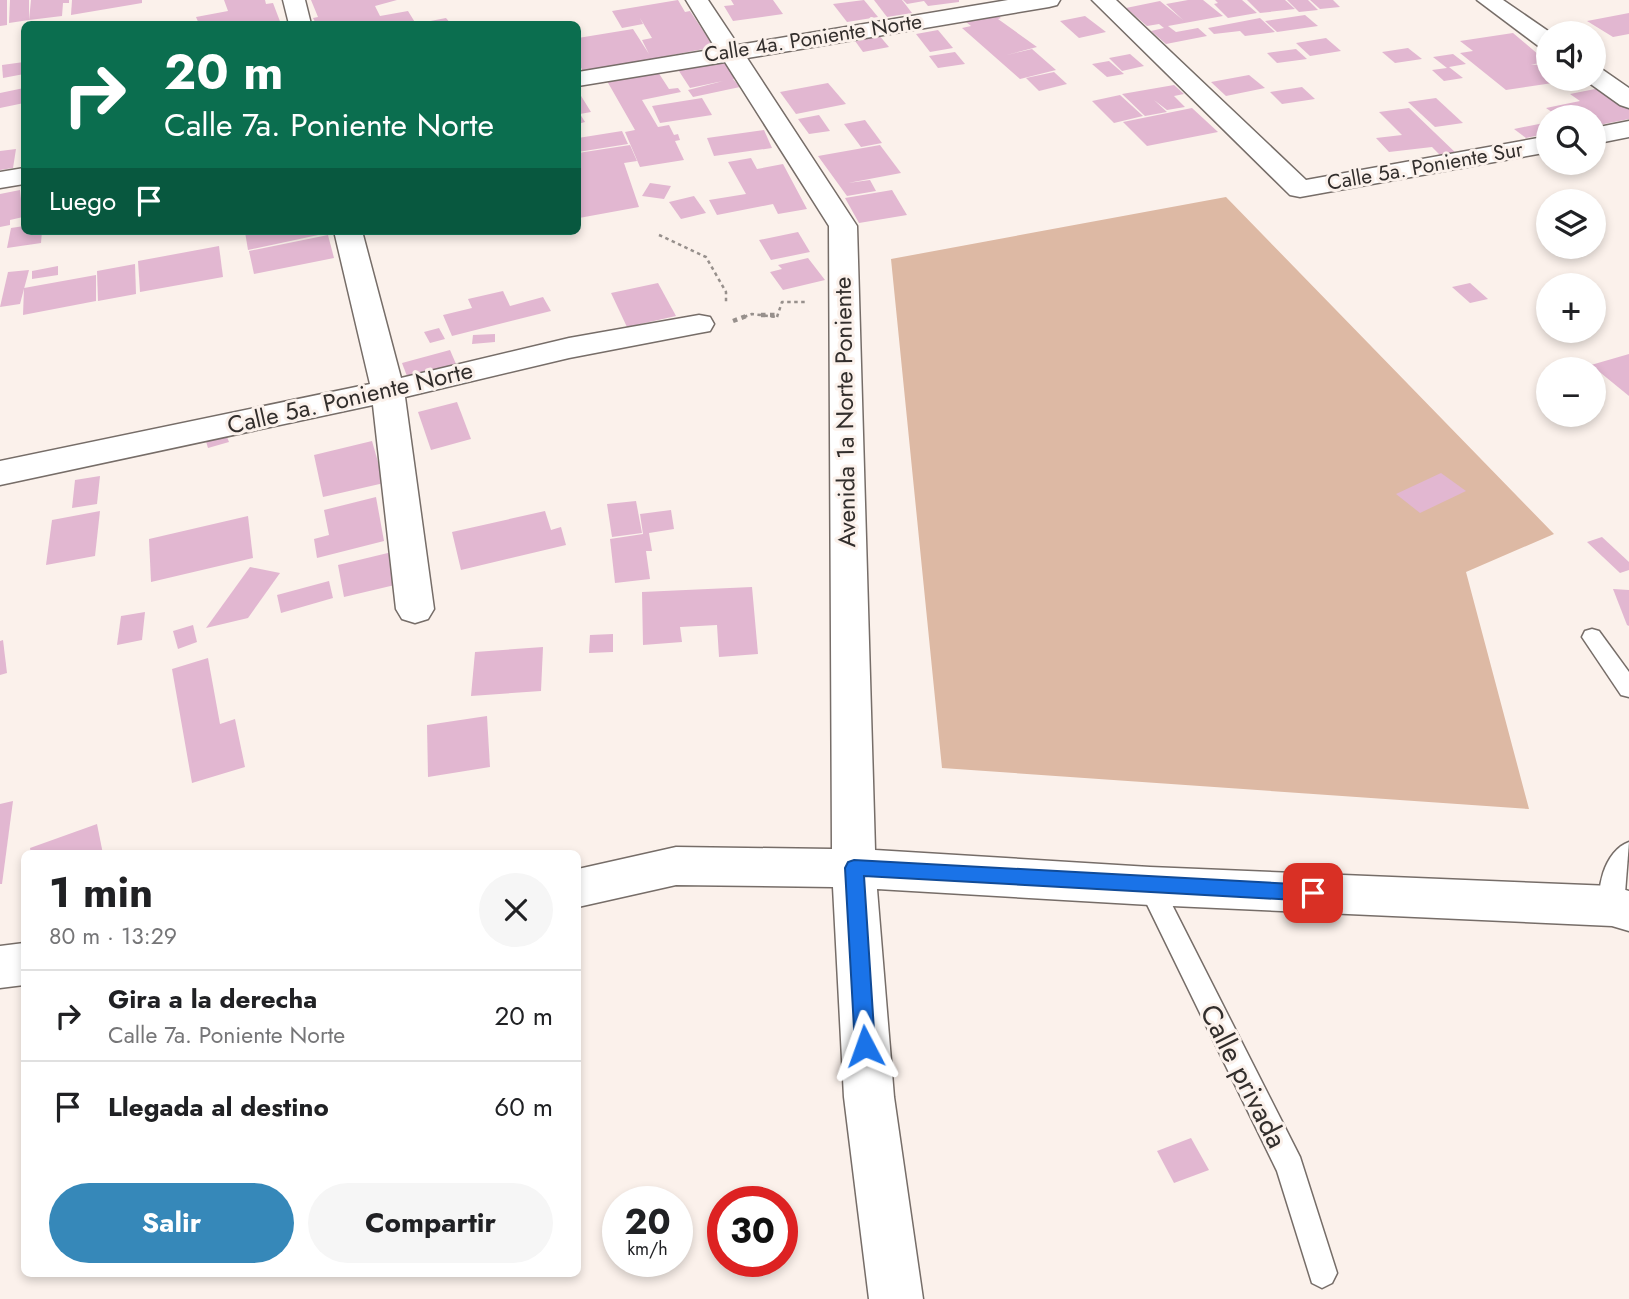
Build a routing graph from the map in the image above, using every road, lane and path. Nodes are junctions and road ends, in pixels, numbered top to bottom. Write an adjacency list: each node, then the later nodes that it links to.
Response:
1 (294, 0): 6 (street)
2 (697, 0): 8 (street, Avenida 1a Norte Poniente)
3 (1049, 0): 8 (street, Calle 4a. Poniente Norte)
4 (1103, 0): 14 (street, Calle 5a. Poniente Sur)
5 (1488, 0): 7 (street)
6 (299, 21)
7 (1536, 34)
8 (729, 52): 9 (street, Calle 4a. Poniente Norte); 19 (street, Avenida 1a Norte Poniente)
9 (581, 78)
10 (1606, 84): 11 (street)
11 (1629, 100)
12 (1629, 130): 13 (street)
13 (1606, 134)
14 (1536, 146)
15 (21, 176): 16 (street)
16 (0, 180)
17 (349, 235): 22 (street)
18 (659, 235): 21 (path)
19 (842, 301): 20 (path); 28 (street, Avenida 1a Norte Poniente)
20 (752, 314)
21 (713, 324): 22 (street, Calle 5a. Poniente Norte)
22 (388, 391): 23 (street, Calle 5a. Poniente Norte); 24 (street)
23 (0, 473)
24 (415, 609)
25 (1592, 637): 26 (lane)
26 (1629, 689)
27 (1629, 852): 31 (lane)
28 (854, 868): 29 (street); 30 (street); 35 (street, Avenida 1a Norte Poniente)
29 (1150, 886): 31 (street); 34 (lane, Calle privada)
30 (581, 887)
31 (1621, 908)
32 (21, 964): 33 (street)
33 (0, 967)
34 (1322, 1273)
35 (896, 1299)

